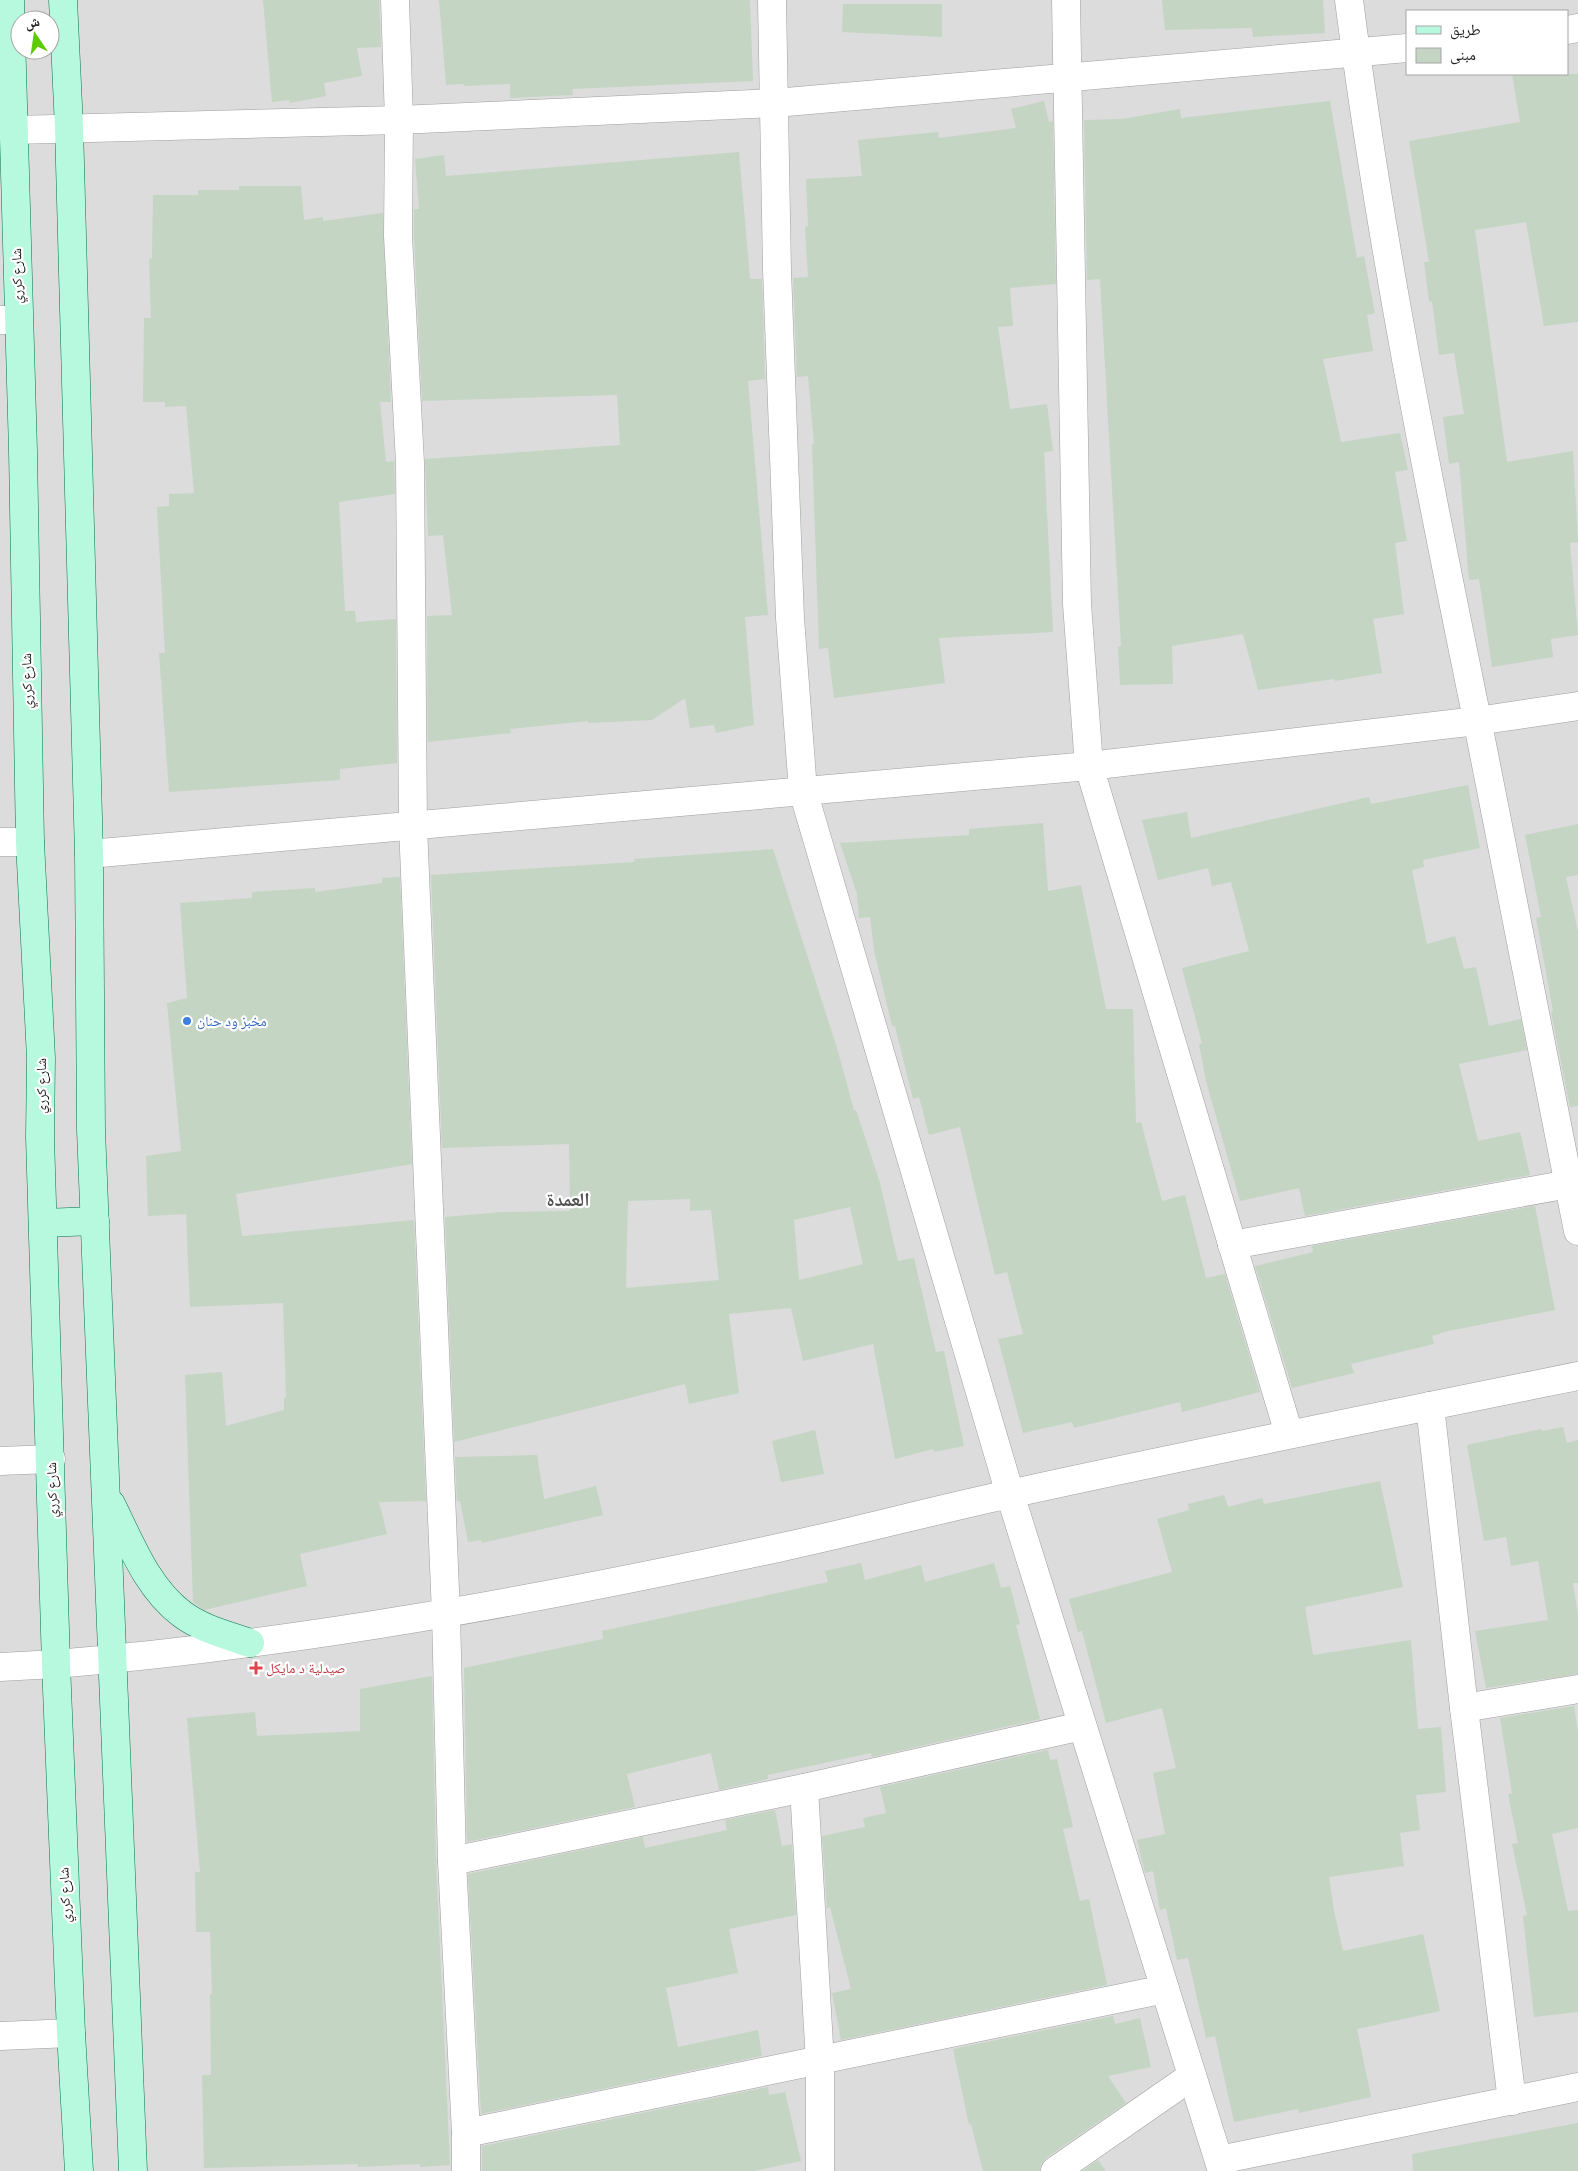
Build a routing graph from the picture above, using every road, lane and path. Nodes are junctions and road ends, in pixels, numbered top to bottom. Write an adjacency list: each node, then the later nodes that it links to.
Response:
1 (10, 0): 13 (main road, شارع كرري)
2 (63, 0): 12 (main road)
3 (395, 0): 11 (street)
4 (772, 0): 10 (street)
5 (1066, 0): 9 (street)
6 (1349, 0): 8 (street)
7 (1406, 48): 8 (street)
8 (1356, 54): 9 (street); 16 (street)
9 (1068, 79): 10 (street); 17 (street)
10 (776, 103): 11 (street); 18 (street)
11 (399, 120): 12 (street); 19 (street)
12 (69, 127): 13 (street); 22 (main road)
13 (14, 130): 14 (main road, شارع كرري)
14 (9, 320): 21 (main road, شارع كرري)
15 (1578, 706): 16 (street)
16 (1477, 721): 17 (street); 23 (street)
17 (1089, 766): 18 (street); 27 (street)
18 (802, 791): 19 (street); 33 (street)
19 (413, 826): 22 (street); 35 (street)
20 (0, 842): 21 (street)
21 (30, 842): 25 (main road, شارع كرري)
22 (89, 854): 24 (main road)
23 (1569, 1184): 26 (street); 27 (street)
24 (95, 1221): 25 (main road); 34 (main road)
25 (43, 1223): 31 (main road, شارع كرري)
26 (1578, 1231)
27 (1232, 1245): 30 (street)
28 (1578, 1376): 29 (street)
29 (1430, 1406): 30 (street); 41 (street)
30 (1289, 1434): 33 (street)
31 (51, 1459): 32 (street); 38 (main road, شارع كرري)
32 (0, 1461)
33 (1010, 1494): 35 (street); 42 (street)
34 (106, 1496): 36 (main road); 37 (main road)
35 (446, 1614): 36 (street); 44 (street)
36 (250, 1644): 37 (street)
37 (114, 1660): 38 (street); 55 (main road)
38 (56, 1664): 39 (street); 46 (main road, شارع كرري)
39 (0, 1668)
40 (1578, 1689): 41 (street)
41 (1464, 1708): 51 (street)
42 (1082, 1726): 43 (street); 45 (street)
43 (804, 1788): 44 (street); 48 (street)
44 (452, 1861): 52 (street)
45 (1165, 1989): 48 (street); 49 (street)
46 (71, 2033): 47 (street); 54 (main road, شارع كرري)
47 (0, 2036)
48 (820, 2062): 52 (street); 57 (street)
49 (1192, 2076): 53 (street); 58 (street)
50 (1578, 2087): 51 (street)
51 (1512, 2101): 53 (street)
52 (466, 2133): 56 (street)
53 (1220, 2165)
54 (79, 2171)
55 (133, 2171)
56 (466, 2171)
57 (820, 2171)
58 (1055, 2171)

